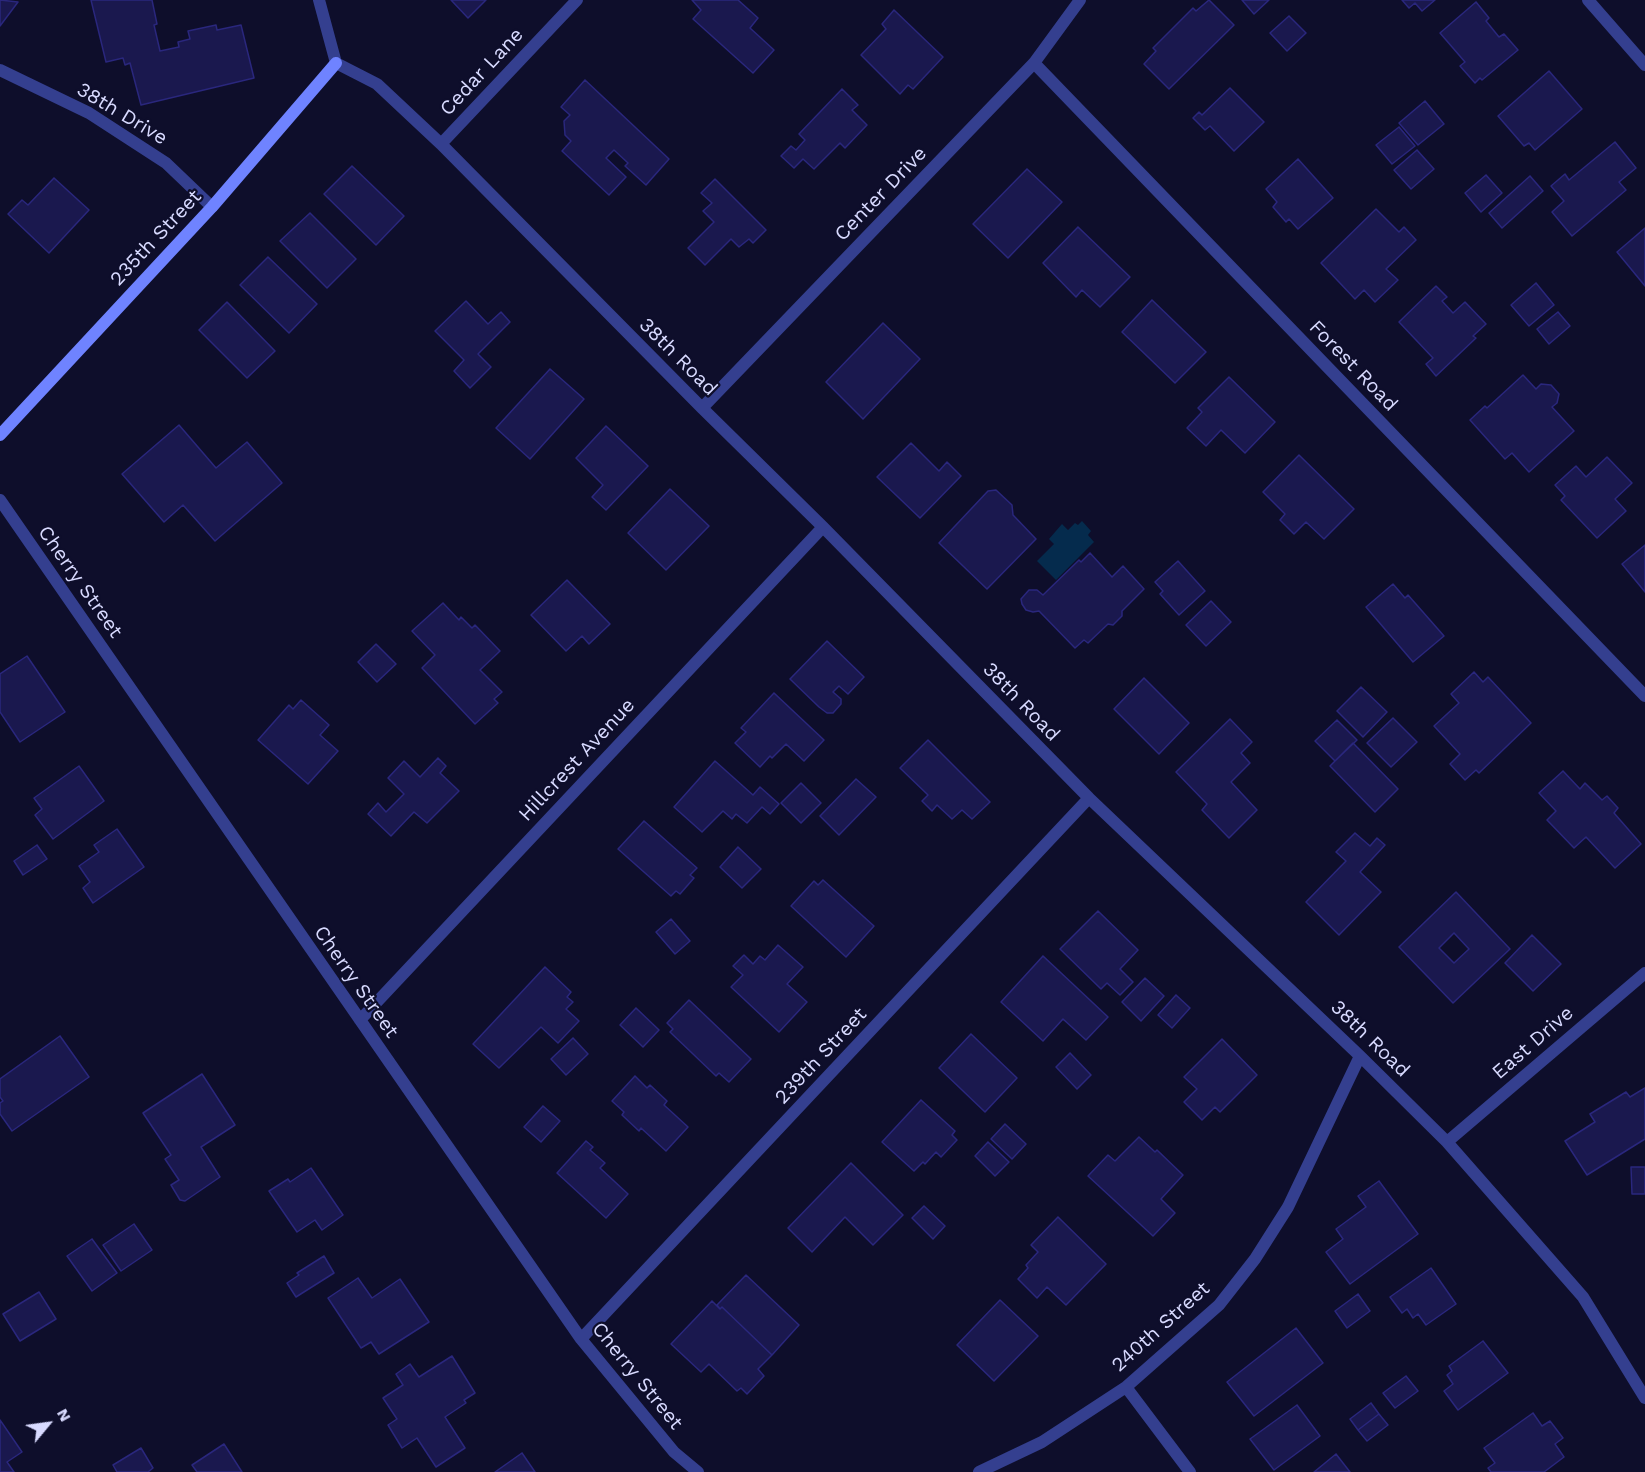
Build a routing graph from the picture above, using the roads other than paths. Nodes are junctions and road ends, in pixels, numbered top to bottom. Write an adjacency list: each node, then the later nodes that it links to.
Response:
1 (319, 0): 5 (street)
2 (577, 0): 9 (street, Cedar Lane)
3 (1080, 0): 6 (street, Center Drive)
4 (1588, 0): 7 (street)
5 (336, 63): 9 (street, 38th Road); 10 (main road, 235th Street)
6 (1034, 63): 11 (street, Center Drive); 15 (street, Forest Road)
7 (1645, 65)
8 (0, 70): 10 (street, 38th Drive)
9 (441, 144): 11 (street, 38th Road)
10 (213, 207): 12 (main road, 235th Street)
11 (702, 408): 14 (street, 38th Road)
12 (0, 435)
13 (0, 500): 18 (street, Cherry Street)
14 (822, 527): 16 (street, 38th Road); 18 (street, Hillcrest Avenue)
15 (1645, 696)
16 (1089, 798): 19 (street, 38th Road); 21 (street, 239th Street)
17 (1645, 973): 20 (street, East Drive)
18 (360, 1020): 21 (street, Cherry Street)
19 (1360, 1056): 20 (street, 38th Road); 22 (street, 240th Street)
20 (1447, 1142): 23 (street, 38th Road)
21 (581, 1339): 24 (street, Cherry Street)
22 (1125, 1387): 25 (street, 240th Street); 26 (street)
23 (1645, 1398)
24 (698, 1472)
25 (979, 1472)
26 (1190, 1472)

